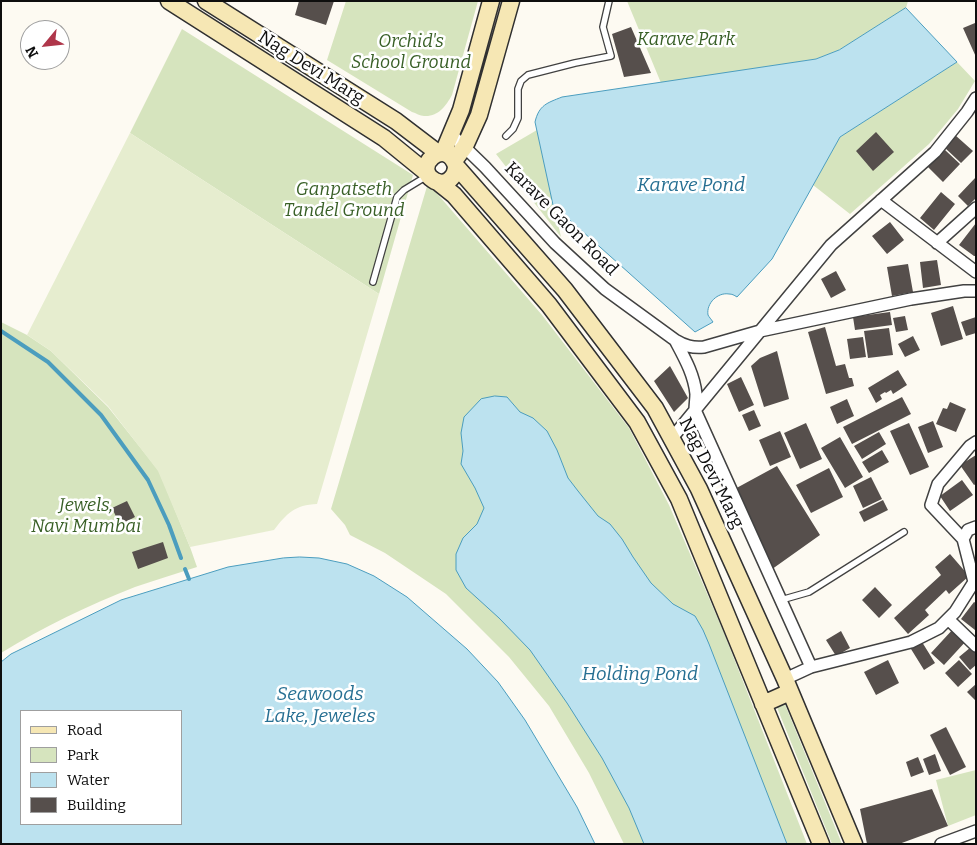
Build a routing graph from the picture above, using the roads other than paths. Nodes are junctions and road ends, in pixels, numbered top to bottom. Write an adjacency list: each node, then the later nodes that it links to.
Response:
1 (169, 1): 11 (main road, Nag Devi Marg)
2 (206, 1): 10 (main road, Nag Devi Marg)
3 (491, 1): 7 (main road)
4 (511, 1): 9 (main road)
5 (609, 1): 8 (lane)
6 (975, 99): 12 (street)
7 (451, 134): 9 (street, Karave Gaon Road); 10 (main road)
8 (506, 136)
9 (465, 146): 10 (main road); 19 (street, Karave Gaon Road)
10 (448, 158): 11 (main road); 11 (main road); 21 (main road, Nag Devi Marg)
11 (432, 177): 16 (lane); 31 (main road, Nag Devi Marg)
12 (881, 200): 14 (street); 18 (street)
13 (976, 208): 14 (street)
14 (937, 243): 15 (street)
15 (976, 272)
16 (373, 282)
17 (976, 291): 18 (street, Karave Gaon Road)
18 (760, 331): 19 (street, Karave Gaon Road); 20 (street)
19 (674, 340): 20 (street)
20 (695, 410): 21 (street); 26 (street)
21 (672, 438): 30 (main road, Nag Devi Marg)
22 (976, 442): 25 (street)
23 (976, 527): 25 (street)
24 (904, 532): 26 (lane)
25 (963, 539): 27 (street)
26 (781, 600): 29 (street)
27 (948, 620): 28 (street); 29 (street)
28 (976, 646)
29 (811, 667): 30 (street)
30 (788, 686): 31 (main road); 34 (main road, Nag Devi Marg)
31 (763, 704): 33 (main road, Nag Devi Marg)
32 (976, 831): 35 (street)
33 (821, 844)
34 (854, 844)
35 (941, 844)

